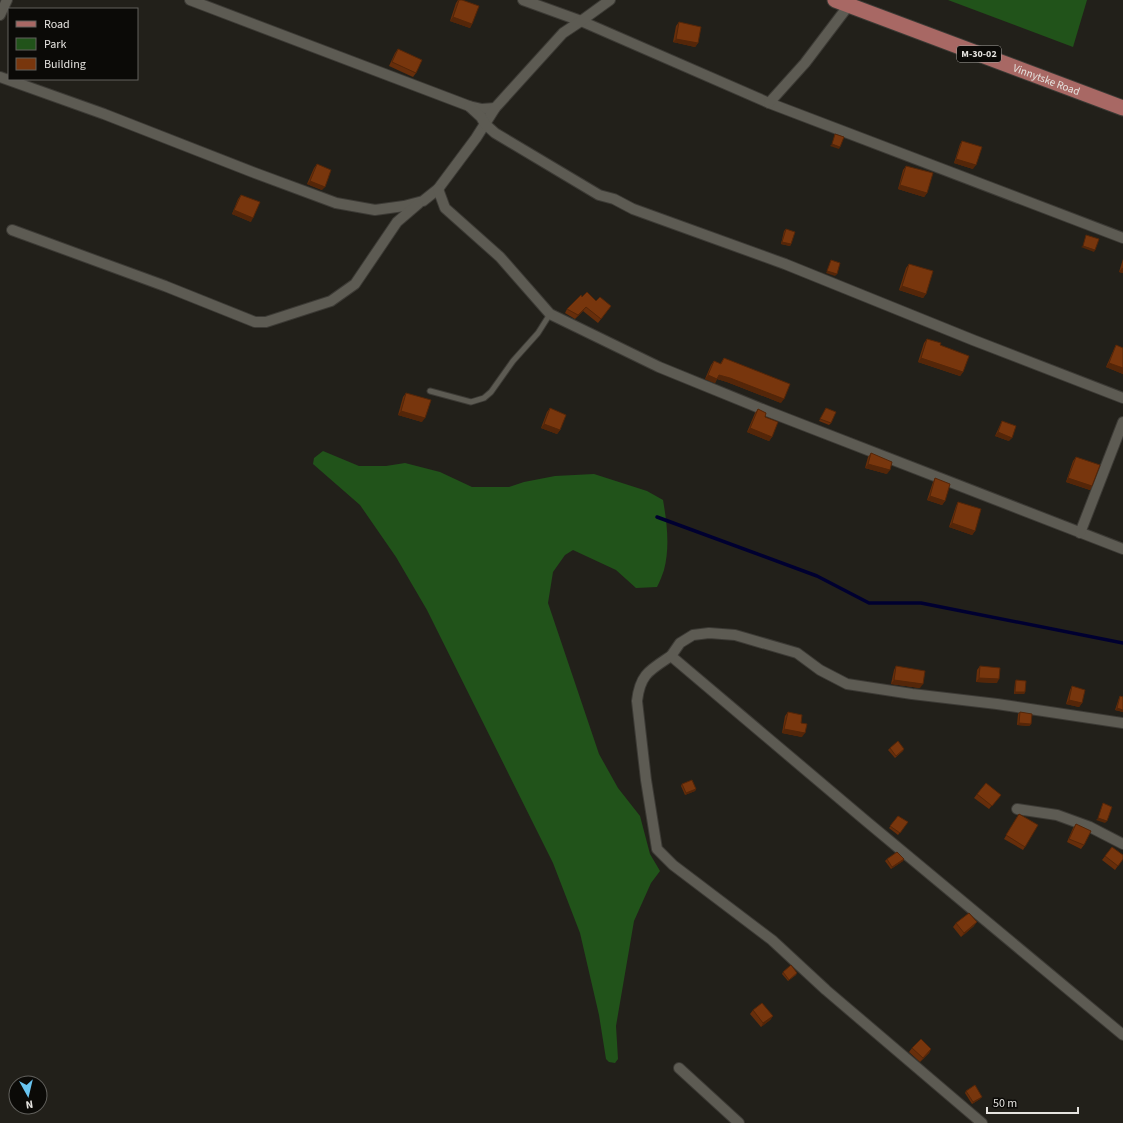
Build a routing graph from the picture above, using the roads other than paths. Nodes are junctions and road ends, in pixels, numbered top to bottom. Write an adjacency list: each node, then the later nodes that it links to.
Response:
1 (7, 0): 6 (street)
2 (190, 0): 10 (street)
3 (522, 0): 7 (street)
4 (610, 0): 7 (street)
5 (842, 3): 9 (street); 12 (main road, Vinnytske Road / М-30-02)
6 (0, 16)
7 (581, 21): 9 (street); 11 (street)
8 (8, 80): 15 (street)
9 (769, 103): 17 (street)
10 (469, 106): 11 (street); 13 (street)
11 (495, 108): 13 (street)
12 (1123, 108)
13 (485, 124): 14 (street); 20 (street)
14 (438, 189): 15 (street); 18 (street)
15 (423, 201): 16 (street)
16 (12, 230)
17 (1123, 238)
18 (550, 314): 19 (lane); 22 (street)
19 (430, 391)
20 (1123, 398)
21 (1123, 422): 22 (street)
22 (1080, 533): 23 (street)
23 (1123, 549)
24 (671, 656): 25 (street); 28 (street); 31 (street)
25 (1123, 724)
26 (1017, 809): 27 (street)
27 (1123, 844)
28 (1123, 1035)
29 (680, 1068): 30 (street)
30 (739, 1123)
31 (982, 1123)

